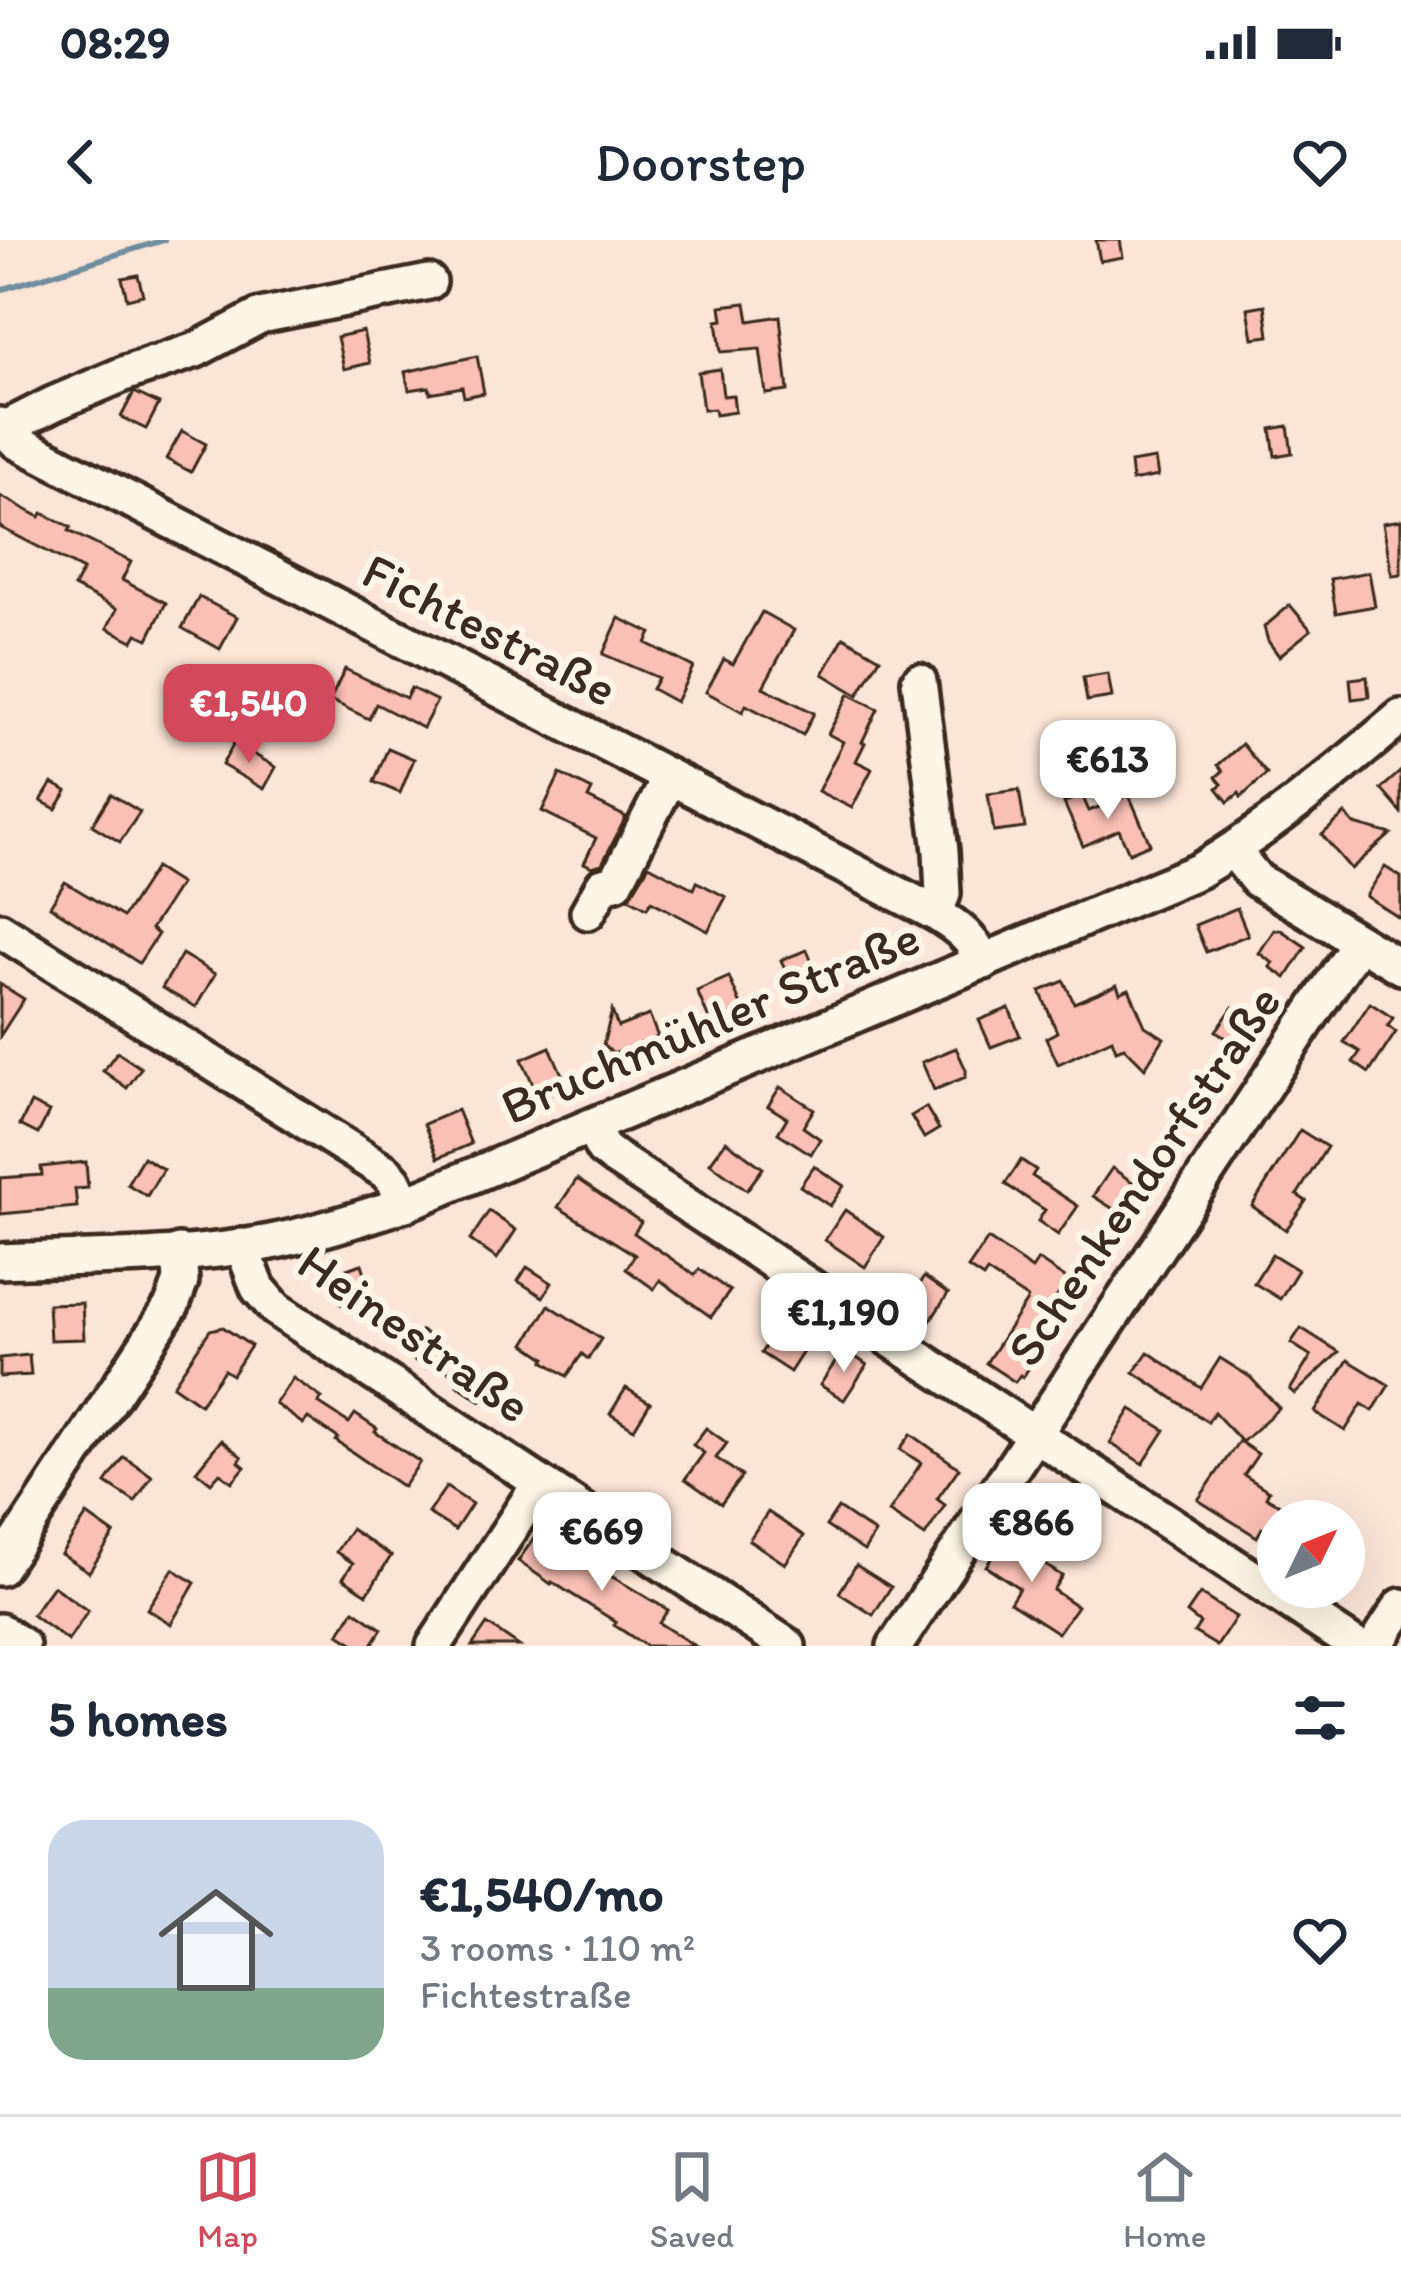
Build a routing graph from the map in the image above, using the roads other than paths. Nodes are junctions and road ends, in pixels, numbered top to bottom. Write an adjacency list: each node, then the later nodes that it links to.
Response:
1 (429, 282): 2 (street)
2 (1, 429): 5 (street, Fichtestraße)
3 (919, 681): 8 (street)
4 (1401, 717): 6 (street, Bruchmühler Straße)
5 (669, 779): 7 (street); 8 (street, Fichtestraße)
6 (1233, 850): 10 (street); 11 (street, Bruchmühler Straße)
7 (588, 913)
8 (935, 913): 11 (street, Fichtestraße)
9 (0, 930): 14 (street)
10 (1359, 942): 12 (street); 18 (street, Schenkendorfstraße)
11 (984, 962): 13 (street, Bruchmühler Straße)
12 (1401, 968)
13 (592, 1127): 14 (street, Bruchmühler Straße); 18 (street)
14 (405, 1204): 15 (street, Bruchmühler Straße)
15 (242, 1246): 16 (street, Bruchmühler Straße); 19 (street, Heinestraße)
16 (179, 1252): 17 (street, Bruchmühler Straße); 20 (street)
17 (0, 1261)
18 (1033, 1433): 26 (street, Schenkendorfstraße); 27 (street)
19 (540, 1483): 24 (street); 25 (street, Heinestraße)
20 (0, 1568)
21 (1401, 1606): 28 (street)
22 (0, 1631): 23 (street)
23 (22, 1646)
24 (434, 1646)
25 (788, 1646)
26 (895, 1646)
27 (1356, 1646)
28 (1375, 1646)

